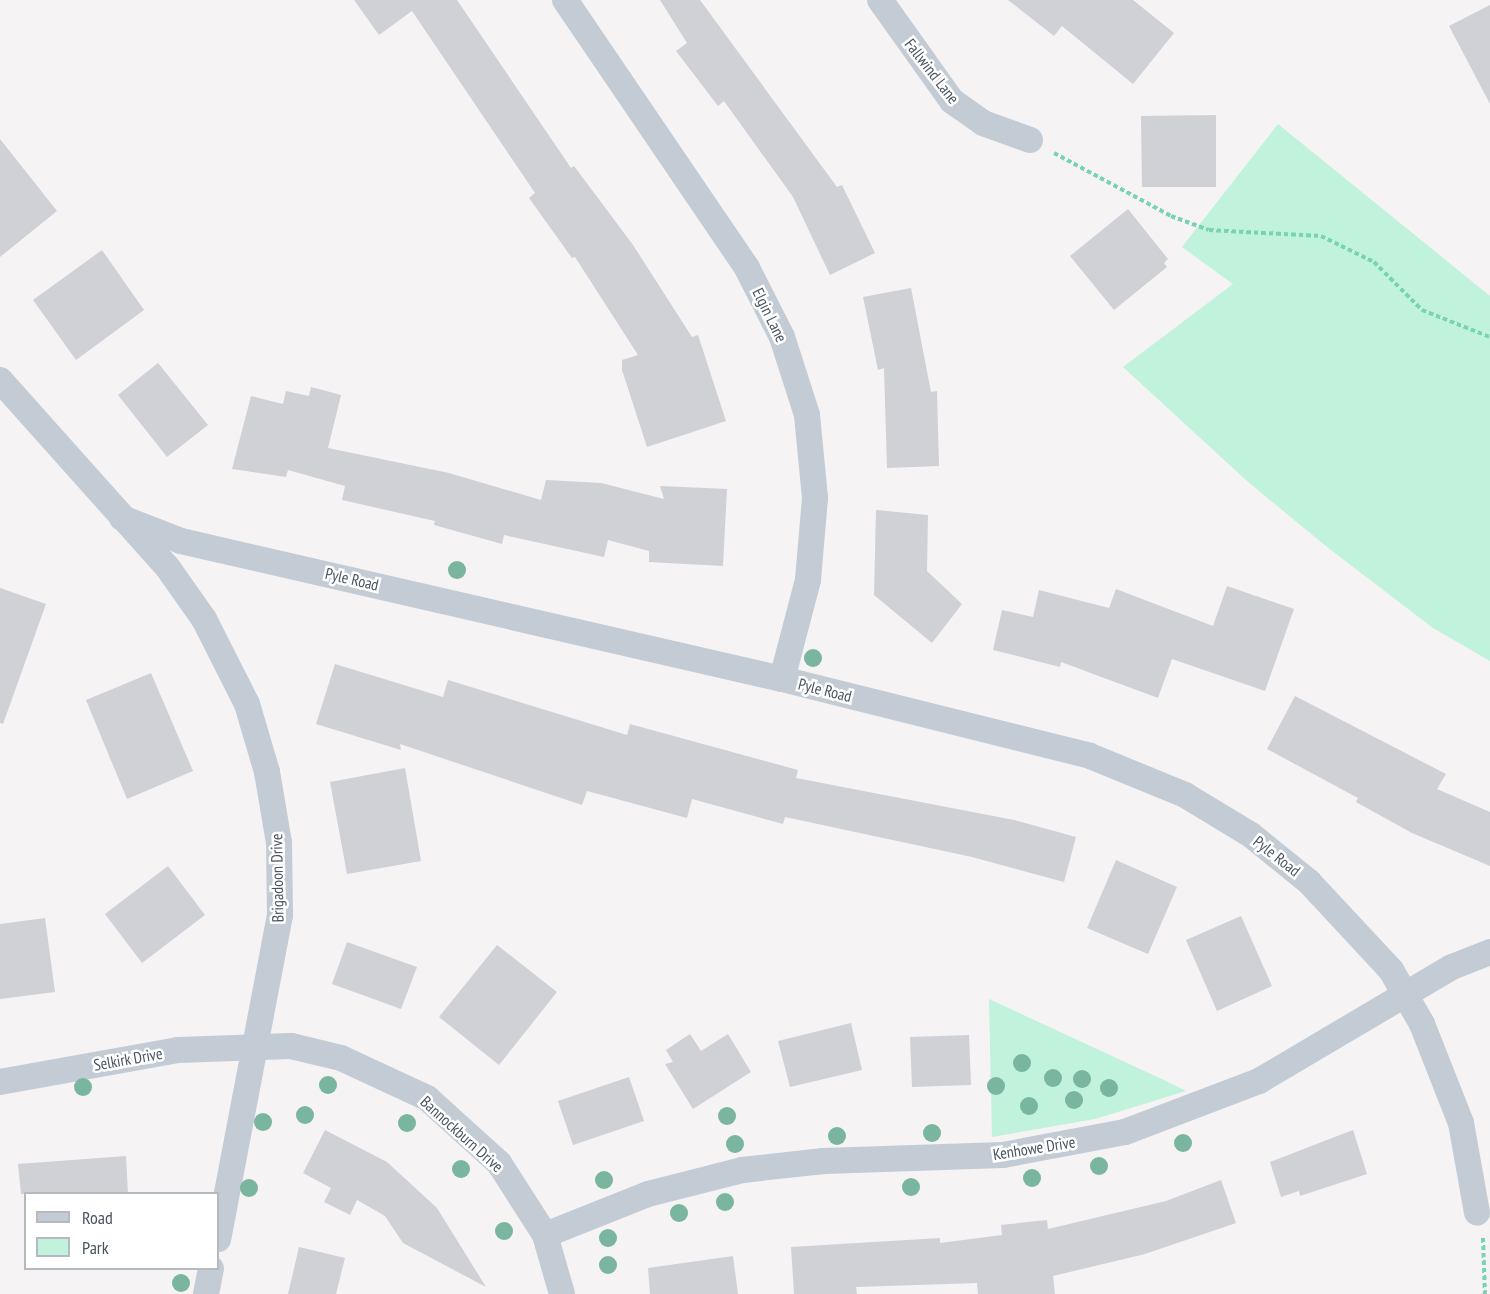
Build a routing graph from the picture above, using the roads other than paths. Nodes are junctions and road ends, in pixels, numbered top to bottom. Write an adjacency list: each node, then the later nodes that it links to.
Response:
1 (566, 0): 6 (street, Elgin Lane)
2 (880, 0): 3 (street, Fallwind Lane)
3 (1030, 140)
4 (0, 380): 5 (street, Pyle Road)
5 (122, 518): 6 (street, Pyle Road); 9 (street, Brigadoon Drive)
6 (782, 679): 8 (street, Pyle Road)
7 (1490, 952): 8 (street, Kenhowe Drive)
8 (1407, 996): 11 (street, Pyle Road); 13 (street, Kenhowe Drive)
9 (257, 1046): 10 (street, Selkirk Drive); 12 (street, Brigadoon Drive); 13 (street, Bannockburn Drive)
10 (0, 1082)
11 (1481, 1222)
12 (219, 1234)
13 (545, 1235): 16 (street, Bannockburn Drive)
14 (212, 1270): 15 (street)
15 (206, 1294)
16 (562, 1294)

